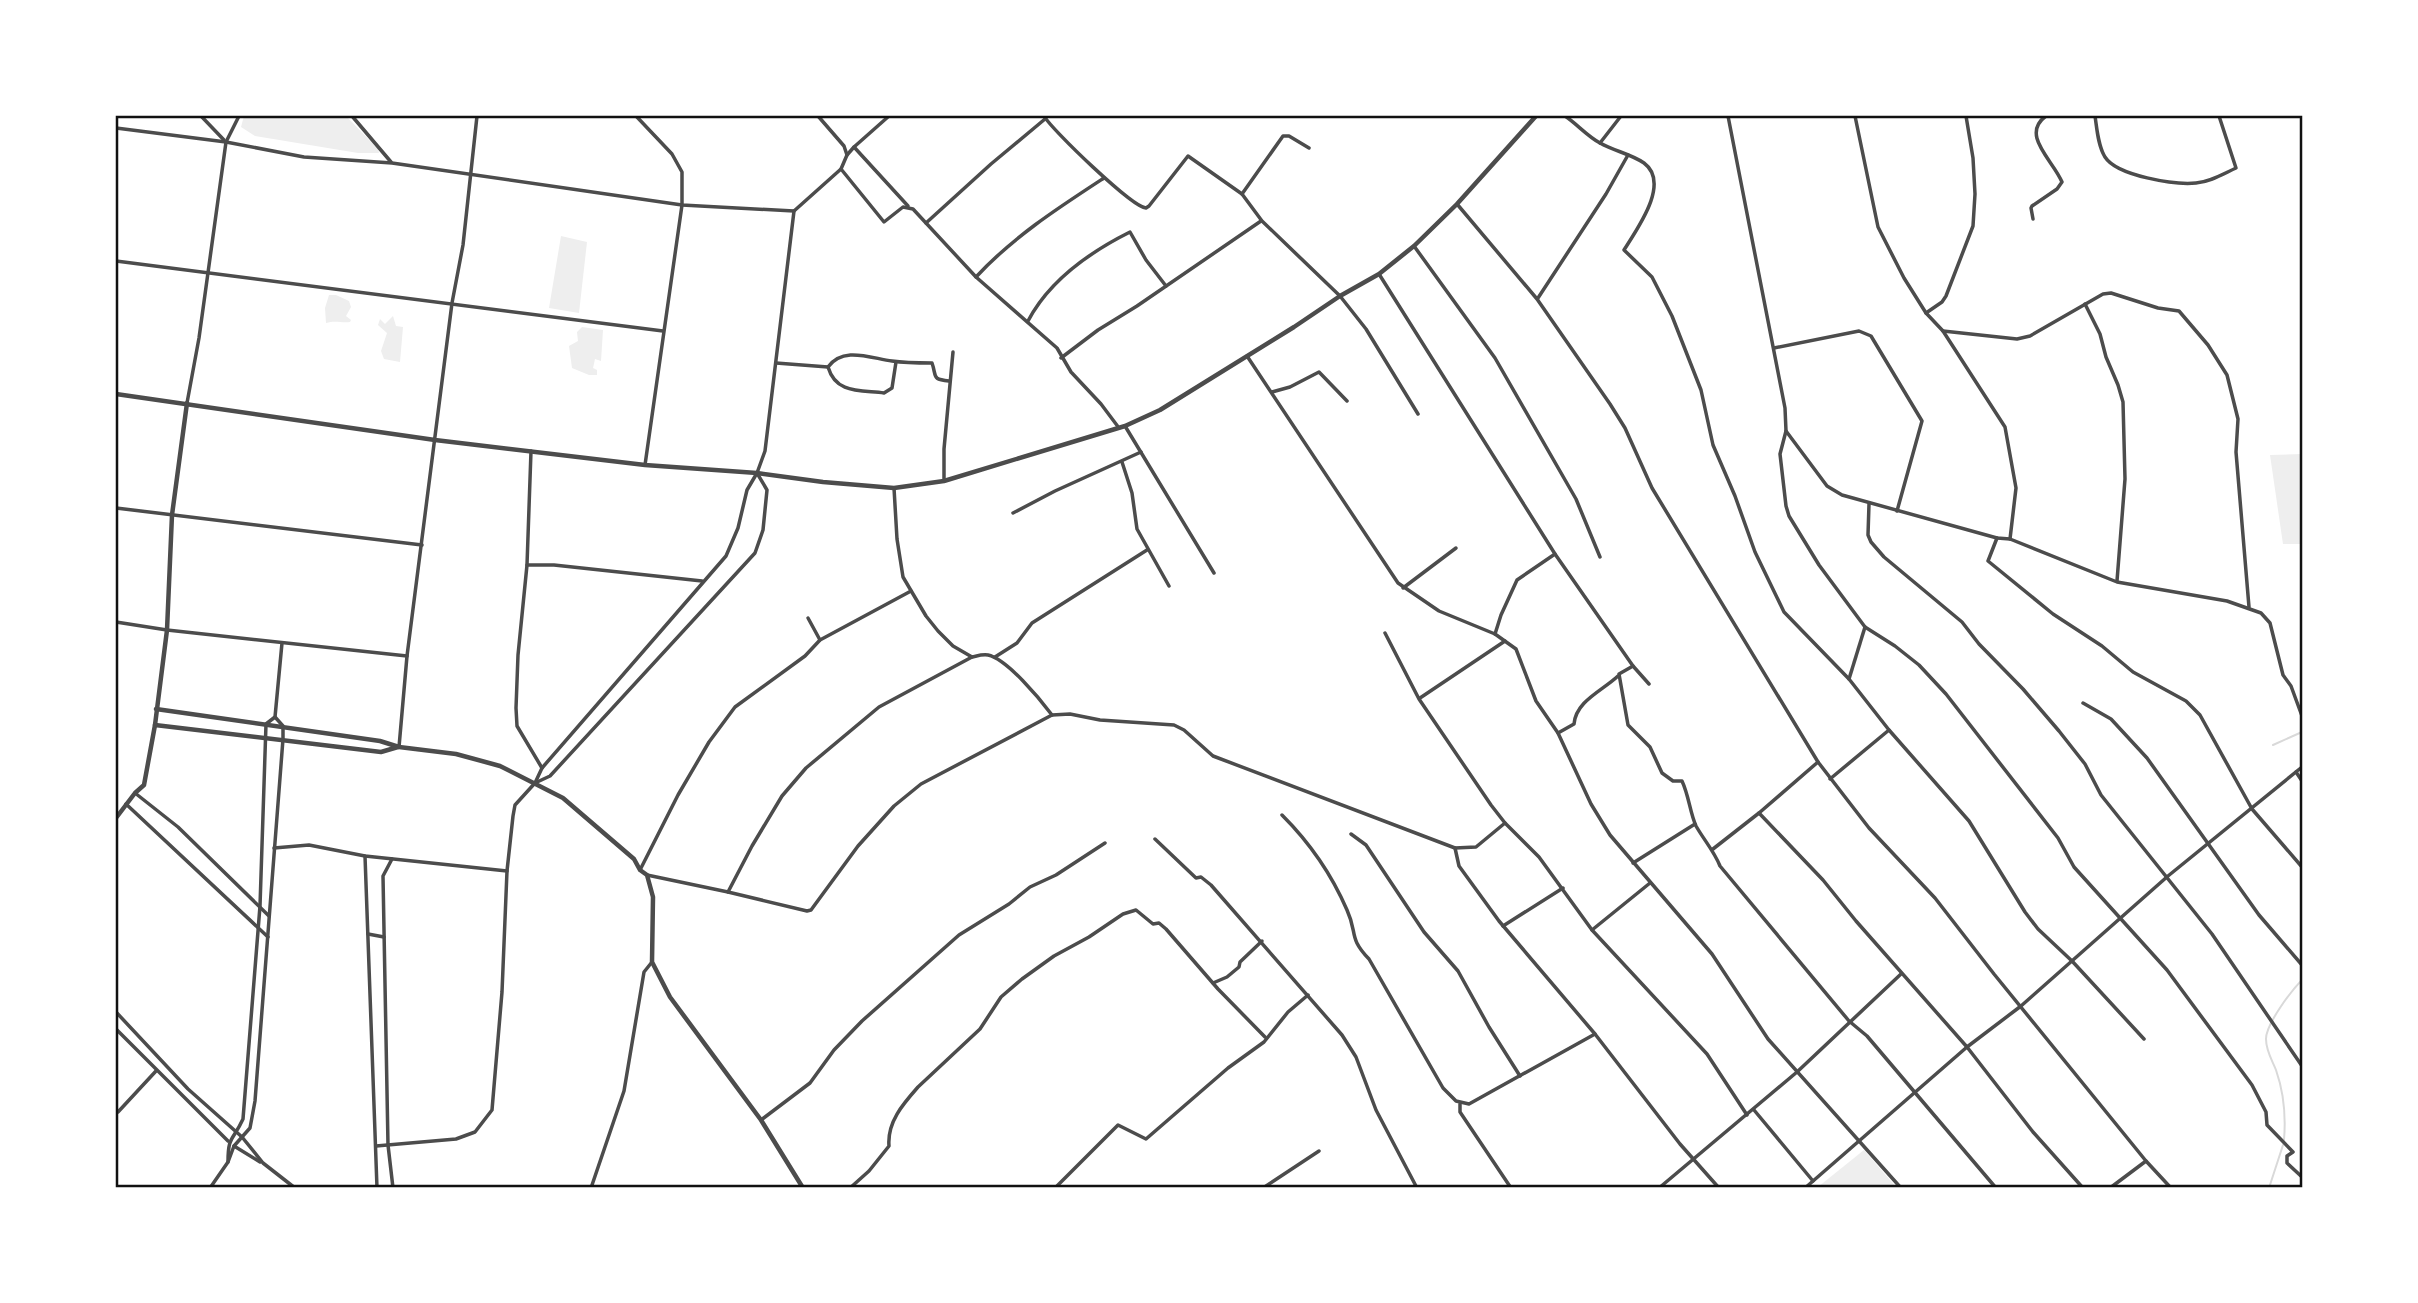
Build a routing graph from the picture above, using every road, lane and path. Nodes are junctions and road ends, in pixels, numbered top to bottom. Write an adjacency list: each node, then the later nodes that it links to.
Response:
1 (201, 116): 19 (street)
2 (239, 116): 19 (street)
3 (352, 116): 25 (street)
4 (477, 116): 27 (street)
5 (636, 116): 31 (street)
6 (818, 116): 23 (street)
7 (889, 116): 21 (street)
8 (1536, 116): 30 (street)
9 (1565, 116): 20 (street)
10 (1621, 116): 20 (street)
11 (1728, 116): 51 (street)
12 (1855, 116): 47 (street)
13 (1966, 116): 47 (street)
14 (2046, 116): 34 (street)
15 (2095, 116): 16 (street)
16 (2219, 116)
17 (1045, 117): 28 (street); 36 (street)
18 (116, 128): 19 (street)
19 (226, 142): 25 (street); 39 (street)
20 (1600, 143): 24 (street)
21 (854, 147): 23 (street); 32 (street)
22 (1308, 148): 29 (street)
23 (846, 155): 26 (street)
24 (1628, 155): 44 (street); 109 (street)
25 (392, 163): 27 (street)
26 (841, 169): 32 (street); 33 (street)
27 (471, 175): 31 (street); 45 (street)
28 (1104, 178): 29 (street); 41 (street)
29 (1242, 194): 35 (street)
30 (1457, 204): 37 (street); 44 (street)
31 (682, 205): 33 (street); 49 (street)
32 (908, 206): 36 (street)
33 (794, 211): 56 (street)
34 (2033, 219)
35 (1262, 221): 42 (street); 43 (street)
36 (926, 223): 41 (street)
37 (1414, 246): 40 (street); 86 (street)
38 (116, 261): 39 (street)
39 (207, 273): 45 (street); 62 (street)
40 (1379, 274): 43 (street); 85 (street)
41 (976, 277): 48 (street)
42 (1166, 286): 48 (street); 54 (street)
43 (1340, 296): 53 (street); 63 (street)
44 (1537, 299): 125 (street)
45 (452, 303): 49 (street); 67 (street)
46 (2085, 304): 50 (street); 90 (street); 94 (street)
47 (1926, 313): 50 (street)
48 (1027, 322): 54 (street)
49 (663, 331): 71 (street)
50 (1943, 331): 81 (street)
51 (1774, 348): 66 (street); 77 (street)
52 (953, 352): 58 (street)
53 (1247, 356): 59 (street); 64 (street)
54 (1061, 358): 65 (street)
55 (896, 362): 57 (street); 57 (street); 58 (street)
56 (776, 363): 57 (street); 72 (street)
57 (828, 367)
58 (949, 381): 73 (street)
59 (1272, 392): 61 (street); 92 (street)
60 (116, 394): 62 (street)
61 (1347, 401)
62 (187, 403): 67 (street); 79 (street)
63 (1418, 414)
64 (1125, 426): 65 (street); 69 (street)
65 (1119, 428): 73 (street)
66 (1786, 431): 75 (street); 97 (street)
67 (435, 440): 68 (street); 82 (street)
68 (531, 451): 71 (street); 87 (street)
69 (1141, 452): 70 (street); 88 (street)
70 (1122, 462): 78 (street); 84 (street)
71 (645, 465): 72 (street)
72 (757, 472): 74 (street); 89 (street); 131 (street)
73 (944, 481): 74 (street)
74 (894, 488): 93 (street)
75 (1869, 504): 77 (street); 154 (street)
76 (116, 508): 79 (street)
77 (1896, 511): 80 (street)
78 (1013, 513)
79 (172, 515): 82 (street); 98 (street)
80 (1997, 538): 81 (street); 134 (street)
81 (2010, 539): 90 (street)
82 (422, 545): 104 (street)
83 (1456, 548): 92 (street)
84 (1147, 550): 91 (street); 106 (street)
85 (1555, 554): 100 (street); 107 (street)
86 (1600, 558)
87 (527, 565): 89 (street); 127 (street)
88 (1214, 573)
89 (703, 581): 127 (street)
90 (2117, 582): 94 (street)
91 (1169, 586)
92 (1403, 588): 100 (street)
93 (911, 591): 101 (street); 105 (street)
94 (2249, 607): 116 (street)
95 (808, 618): 101 (street)
96 (116, 622): 98 (street)
97 (1866, 627): 109 (street); 160 (street)
98 (167, 631): 103 (street); 113 (street)
99 (1385, 633): 111 (street)
100 (1495, 634): 102 (street)
101 (820, 640): 151 (street)
102 (1505, 641): 111 (street); 121 (street)
103 (282, 643): 104 (street); 115 (street)
104 (407, 656): 124 (street)
105 (972, 657): 106 (street); 157 (street)
106 (995, 657): 114 (street)
107 (1633, 666): 108 (street); 110 (street)
108 (1619, 674): 121 (street); 139 (street)
109 (1849, 679): 120 (street)
110 (1649, 684)
111 (1419, 699): 138 (street)
112 (2083, 703): 143 (street)
113 (156, 709): 117 (street); 118 (street)
114 (1052, 715): 145 (street); 157 (street)
115 (275, 716): 117 (street); 119 (street)
116 (2302, 716)
117 (266, 724): 119 (street); 122 (street)
118 (155, 725): 122 (street); 132 (street)
119 (283, 726): 123 (street); 124 (street)
120 (1889, 730): 129 (street); 168 (street)
121 (1558, 733): 149 (street)
122 (265, 738): 123 (street); 158 (street)
123 (283, 740): 124 (street); 144 (street)
124 (399, 747): 131 (street)
125 (1818, 762): 129 (street); 135 (street)
126 (2302, 767): 128 (street)
127 (542, 768): 131 (street)
128 (2296, 772): 130 (street); 134 (street)
129 (1830, 779): 174 (street)
130 (2302, 781)
131 (535, 783): 151 (street); 152 (street)
132 (135, 793): 133 (street); 158 (street)
133 (126, 804): 137 (street); 162 (street)
134 (2252, 809): 143 (street); 150 (street)
135 (1759, 813): 146 (street); 171 (street)
136 (1282, 815): 187 (street)
137 (116, 818)
138 (1505, 823): 145 (street); 156 (street)
139 (1695, 824): 146 (street); 149 (street)
140 (1351, 834): 185 (street)
141 (1155, 839): 167 (street)
142 (1105, 843): 191 (street)
143 (2209, 844): 154 (street); 170 (street)
144 (274, 848): 147 (street); 159 (street)
145 (1455, 848): 161 (street)
146 (1713, 849): 176 (street)
147 (365, 856): 148 (street); 164 (street)
148 (392, 859): 152 (street); 166 (street)
149 (1633, 863): 155 (street)
150 (2302, 867)
151 (640, 870): 153 (street)
152 (507, 871): 196 (street)
153 (647, 876): 157 (street); 169 (street)
154 (2168, 876): 160 (street); 182 (street)
155 (1650, 883): 163 (street); 184 (street)
156 (1563, 888): 161 (street); 163 (street)
157 (728, 892)
158 (260, 906): 159 (street); 162 (street)
159 (270, 916): 165 (street)
160 (2120, 919): 168 (street); 204 (street)
161 (1503, 926): 178 (street)
162 (257, 927): 165 (street); 192 (street)
163 (1592, 930): 190 (street)
164 (369, 934): 166 (street); 198 (street)
165 (268, 937): 193 (street)
166 (384, 937): 196 (street)
167 (1262, 941): 172 (street); 173 (street)
168 (2072, 961): 174 (street); 180 (street)
169 (652, 962): 191 (street); 210 (street)
170 (2302, 965)
171 (1901, 973): 176 (street); 181 (street)
172 (1213, 984): 179 (street); 212 (street)
173 (1308, 995): 179 (street); 215 (street)
174 (2021, 1006): 181 (street); 201 (street)
175 (116, 1012): 192 (street)
176 (1849, 1021): 184 (street); 186 (street)
177 (116, 1029): 183 (street)
178 (1595, 1034): 185 (street); 200 (street)
179 (1265, 1037): 213 (street)
180 (2144, 1039)
181 (1967, 1047): 186 (street); 222 (street)
182 (2302, 1066)
183 (156, 1071): 189 (street); 195 (street)
184 (1797, 1072): 188 (street); 194 (street)
185 (1520, 1076): 187 (street)
186 (1916, 1093): 194 (street); 221 (street)
187 (1461, 1104): 216 (street)
188 (1753, 1109): 190 (street); 205 (street)
189 (118, 1112)
190 (1747, 1115): 200 (street)
191 (761, 1120): 211 (street)
192 (236, 1132): 193 (street); 195 (street)
193 (242, 1137): 197 (street); 203 (street)
194 (1860, 1141): 205 (street); 220 (street)
195 (228, 1142): 197 (street); 202 (street)
196 (388, 1145): 198 (street); 209 (street)
197 (234, 1146): 202 (street); 203 (street)
198 (376, 1146): 208 (street)
199 (1319, 1151): 214 (street)
200 (1693, 1159): 217 (street); 218 (street)
201 (2146, 1161): 223 (street); 224 (street)
202 (228, 1162): 206 (street)
203 (263, 1163): 207 (street)
204 (2302, 1177)
205 (1812, 1181): 219 (street)
206 (210, 1188)
207 (295, 1188)
208 (377, 1188)
209 (393, 1188)
210 (591, 1188)
211 (803, 1188)
212 (850, 1188)
213 (1055, 1188)
214 (1263, 1188)
215 (1417, 1188)
216 (1511, 1188)
217 (1659, 1188)
218 (1719, 1188)
219 (1805, 1188)
220 (1901, 1188)
221 (1996, 1188)
222 (2083, 1188)
223 (2110, 1188)
224 (2171, 1188)

